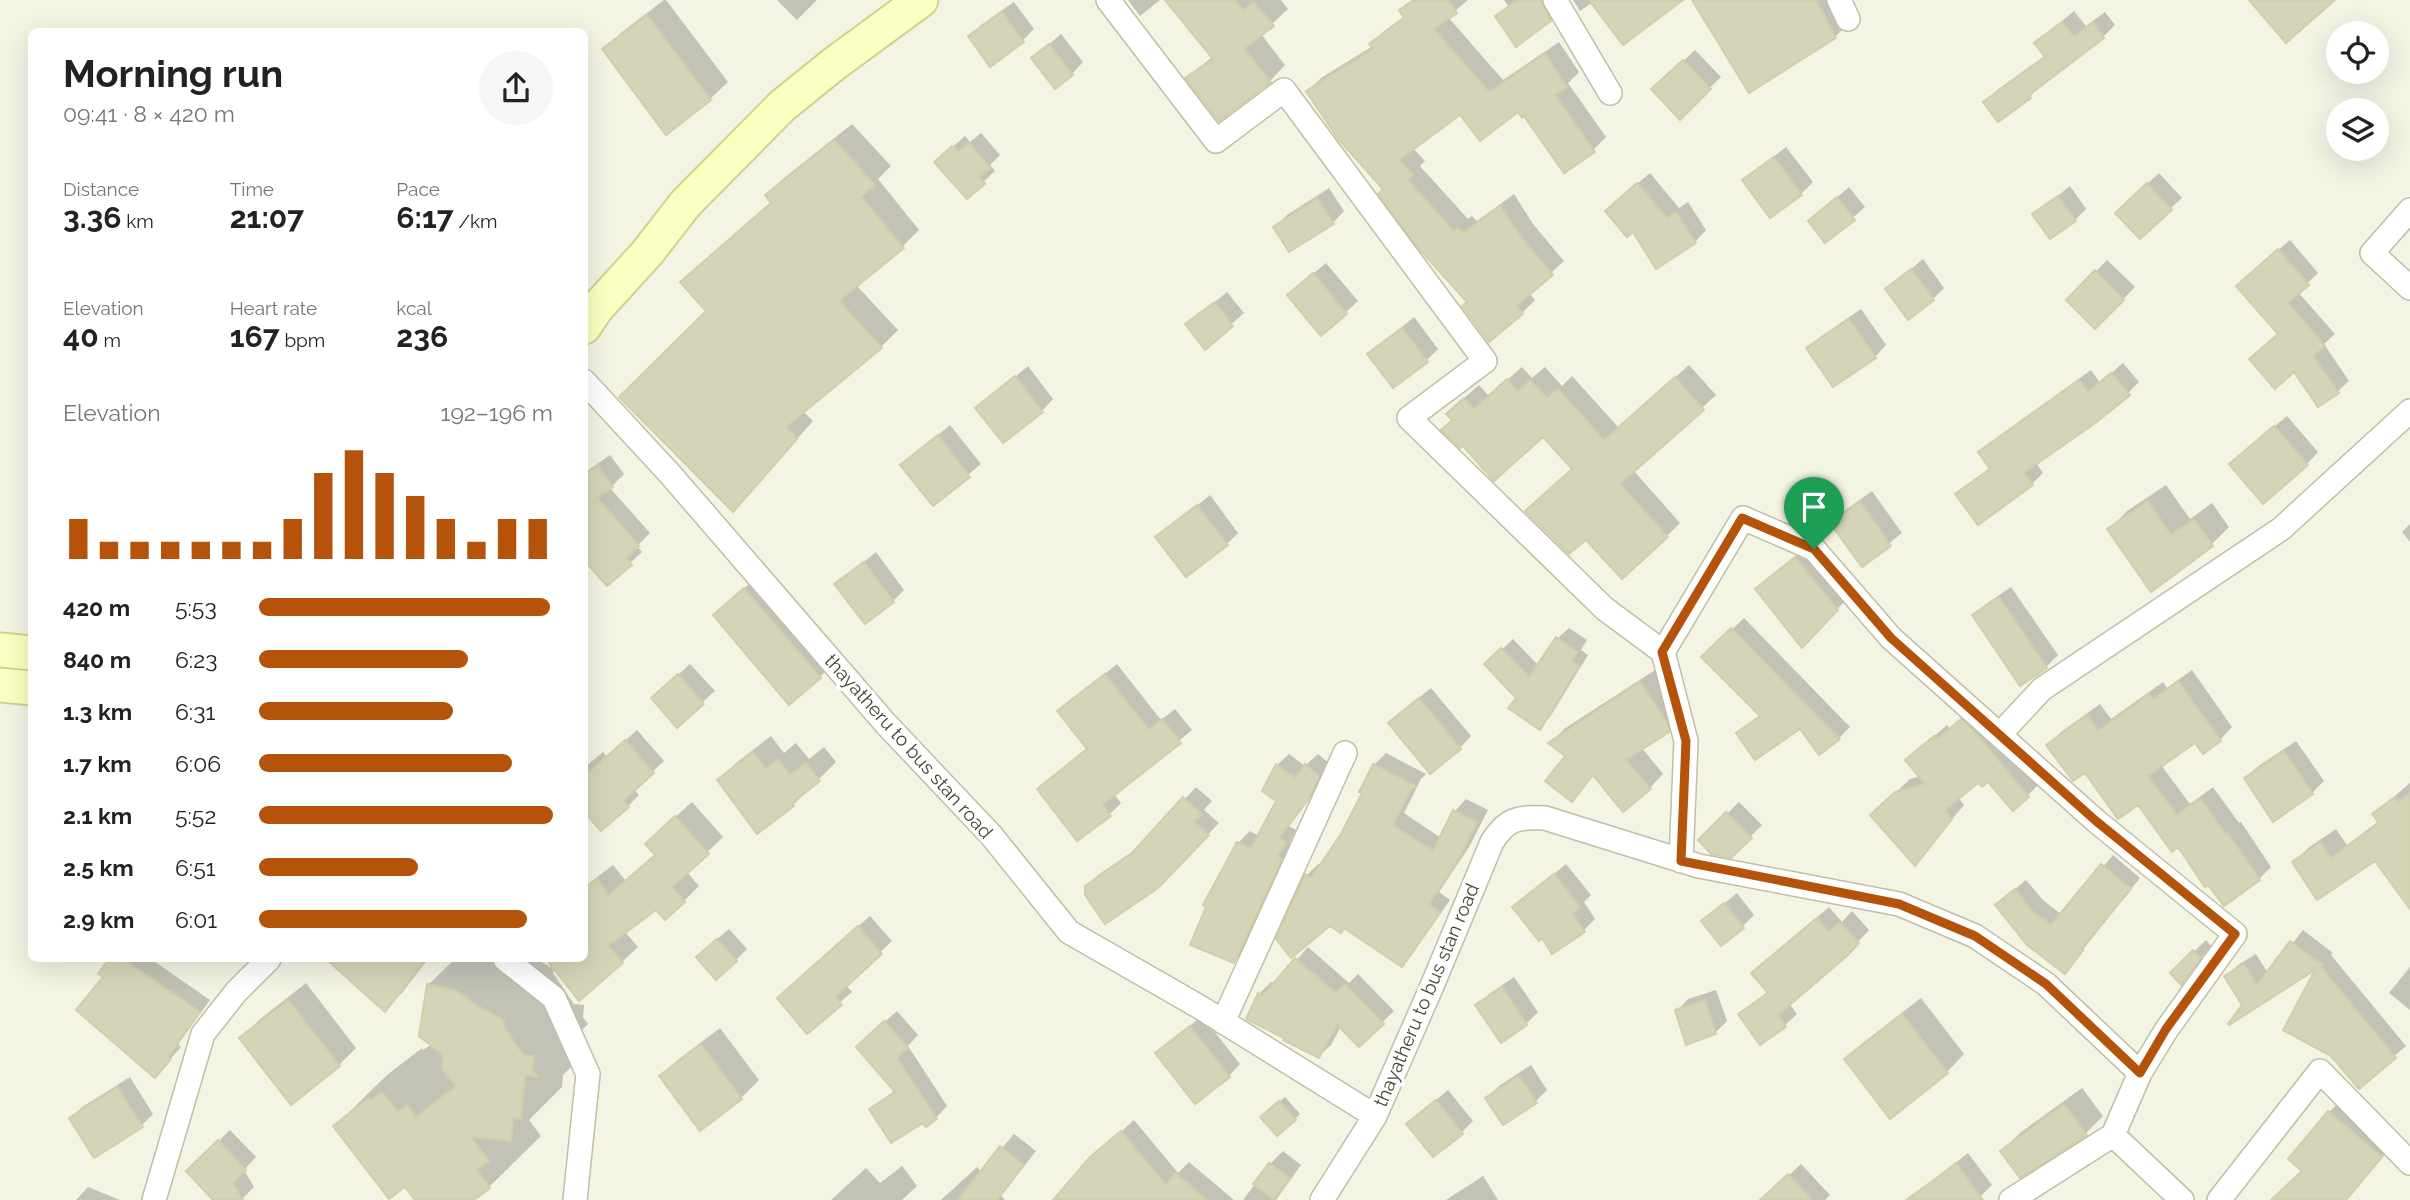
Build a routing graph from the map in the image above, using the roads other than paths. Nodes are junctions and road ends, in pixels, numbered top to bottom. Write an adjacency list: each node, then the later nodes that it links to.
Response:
1 (921, 0): 7 (main road)
2 (1108, 0): 11 (street)
3 (1555, 0): 4 (street)
4 (1610, 93)
5 (2410, 210): 6 (street)
6 (2410, 288)
7 (588, 321)
8 (588, 385): 20 (street, thayatheru to bus stan road)
9 (2410, 411): 15 (street)
10 (0, 650): 12 (main road)
11 (1662, 652): 15 (street); 17 (street)
12 (28, 653)
13 (0, 685): 14 (main road)
14 (28, 688)
15 (2000, 734): 21 (street)
16 (1345, 752): 20 (street)
17 (1681, 861): 21 (street, thayatheru to bus stan road); 22 (street, thayatheru to bus stan road)
18 (266, 962): 25 (street)
19 (509, 962): 26 (street)
20 (1223, 1023): 22 (street, thayatheru to bus stan road)
21 (2140, 1073): 23 (street)
22 (1375, 1116): 27 (street)
23 (2113, 1135): 28 (street); 29 (street)
24 (2410, 1163): 30 (street)
25 (154, 1200)
26 (575, 1200)
27 (1322, 1200)
28 (2011, 1200)
29 (2182, 1200)
30 (2219, 1200)

